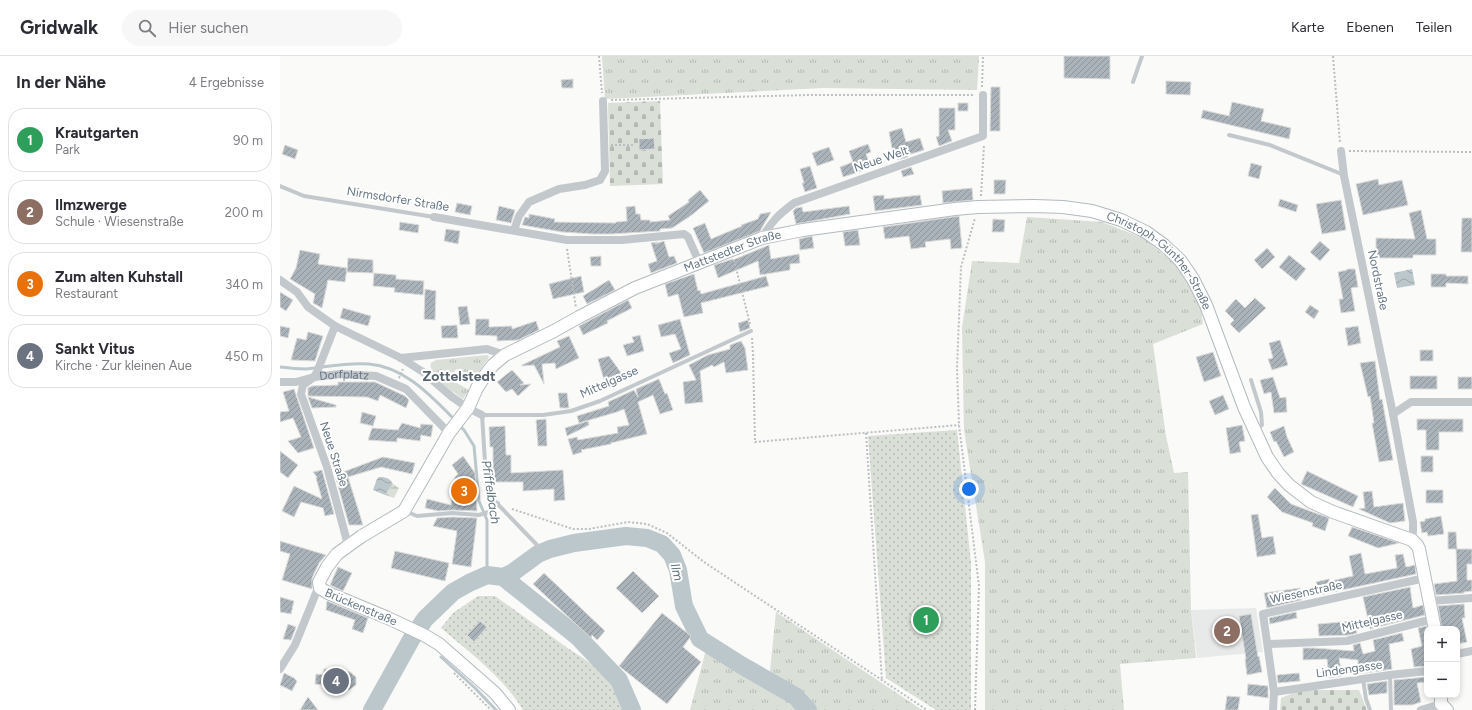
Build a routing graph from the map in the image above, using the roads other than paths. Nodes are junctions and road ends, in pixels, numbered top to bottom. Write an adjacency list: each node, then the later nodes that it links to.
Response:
1 (1142, 56): 2 (lane)
2 (1133, 82)
3 (983, 95): 12 (street, Neue Welt)
4 (603, 101): 11 (street)
5 (1229, 135): 7 (lane)
6 (1341, 151): 7 (street, Nordstraße)
7 (1344, 176): 24 (street, Nordstraße)
8 (280, 186): 10 (lane, Nirmsdorfer Straße)
9 (979, 207): 12 (street, Mattstedter Straße); 27 (street, Christoph-Günther-Straße)
10 (434, 217): 11 (street, Nirmsdorfer Straße)
11 (514, 230): 13 (street, Nirmsdorfer Straße)
12 (762, 238): 13 (street, Mattstedter Straße)
13 (699, 262): 17 (street, Mattstedter Straße)
14 (280, 280): 15 (street)
15 (335, 326): 18 (street); 19 (street, Dorfplatz)
16 (751, 331): 25 (lane, Mittelgasse)
17 (504, 355): 18 (street); 23 (street)
18 (401, 358): 23 (street)
19 (315, 374): 21 (street); 26 (street, Dorfplatz); 31 (street, Neue Straße)
20 (1251, 380): 27 (lane)
21 (280, 382)
22 (1472, 402): 24 (street)
23 (468, 408): 25 (street, Mittelgasse); 26 (street)
24 (1393, 414): 30 (street, Nordstraße)
25 (482, 415): 28 (lane)
26 (454, 427): 29 (street, Brückenstraße)
27 (1254, 431): 30 (street, Christoph-Günther-Straße)
28 (498, 503): 29 (lane); 32 (lane)
29 (404, 511): 31 (street, Brückenstraße)
30 (1412, 540): 33 (street)
31 (348, 545): 34 (street, Brückenstraße)
32 (538, 546)
33 (1425, 578): 36 (street); 38 (street, Wiesenstraße)
34 (320, 588): 41 (street); 47 (street, Brückenstraße)
35 (1472, 598): 36 (street)
36 (1430, 601): 37 (street)
37 (1434, 624): 38 (street, Mittelgasse)
38 (1268, 644): 45 (street, Wiesenstraße)
39 (1472, 651): 40 (street)
40 (1460, 653)
41 (280, 669)
42 (1424, 671): 43 (street, Lindengasse)
43 (1390, 675): 44 (street, Lindengasse); 50 (lane)
44 (1363, 679): 45 (street, Lindengasse); 49 (lane)
45 (1274, 692): 48 (street, Wiesenstraße)
46 (1443, 703): 51 (street)
47 (509, 710)
48 (1273, 710)
49 (1370, 710)
50 (1391, 710)
51 (1421, 710)

